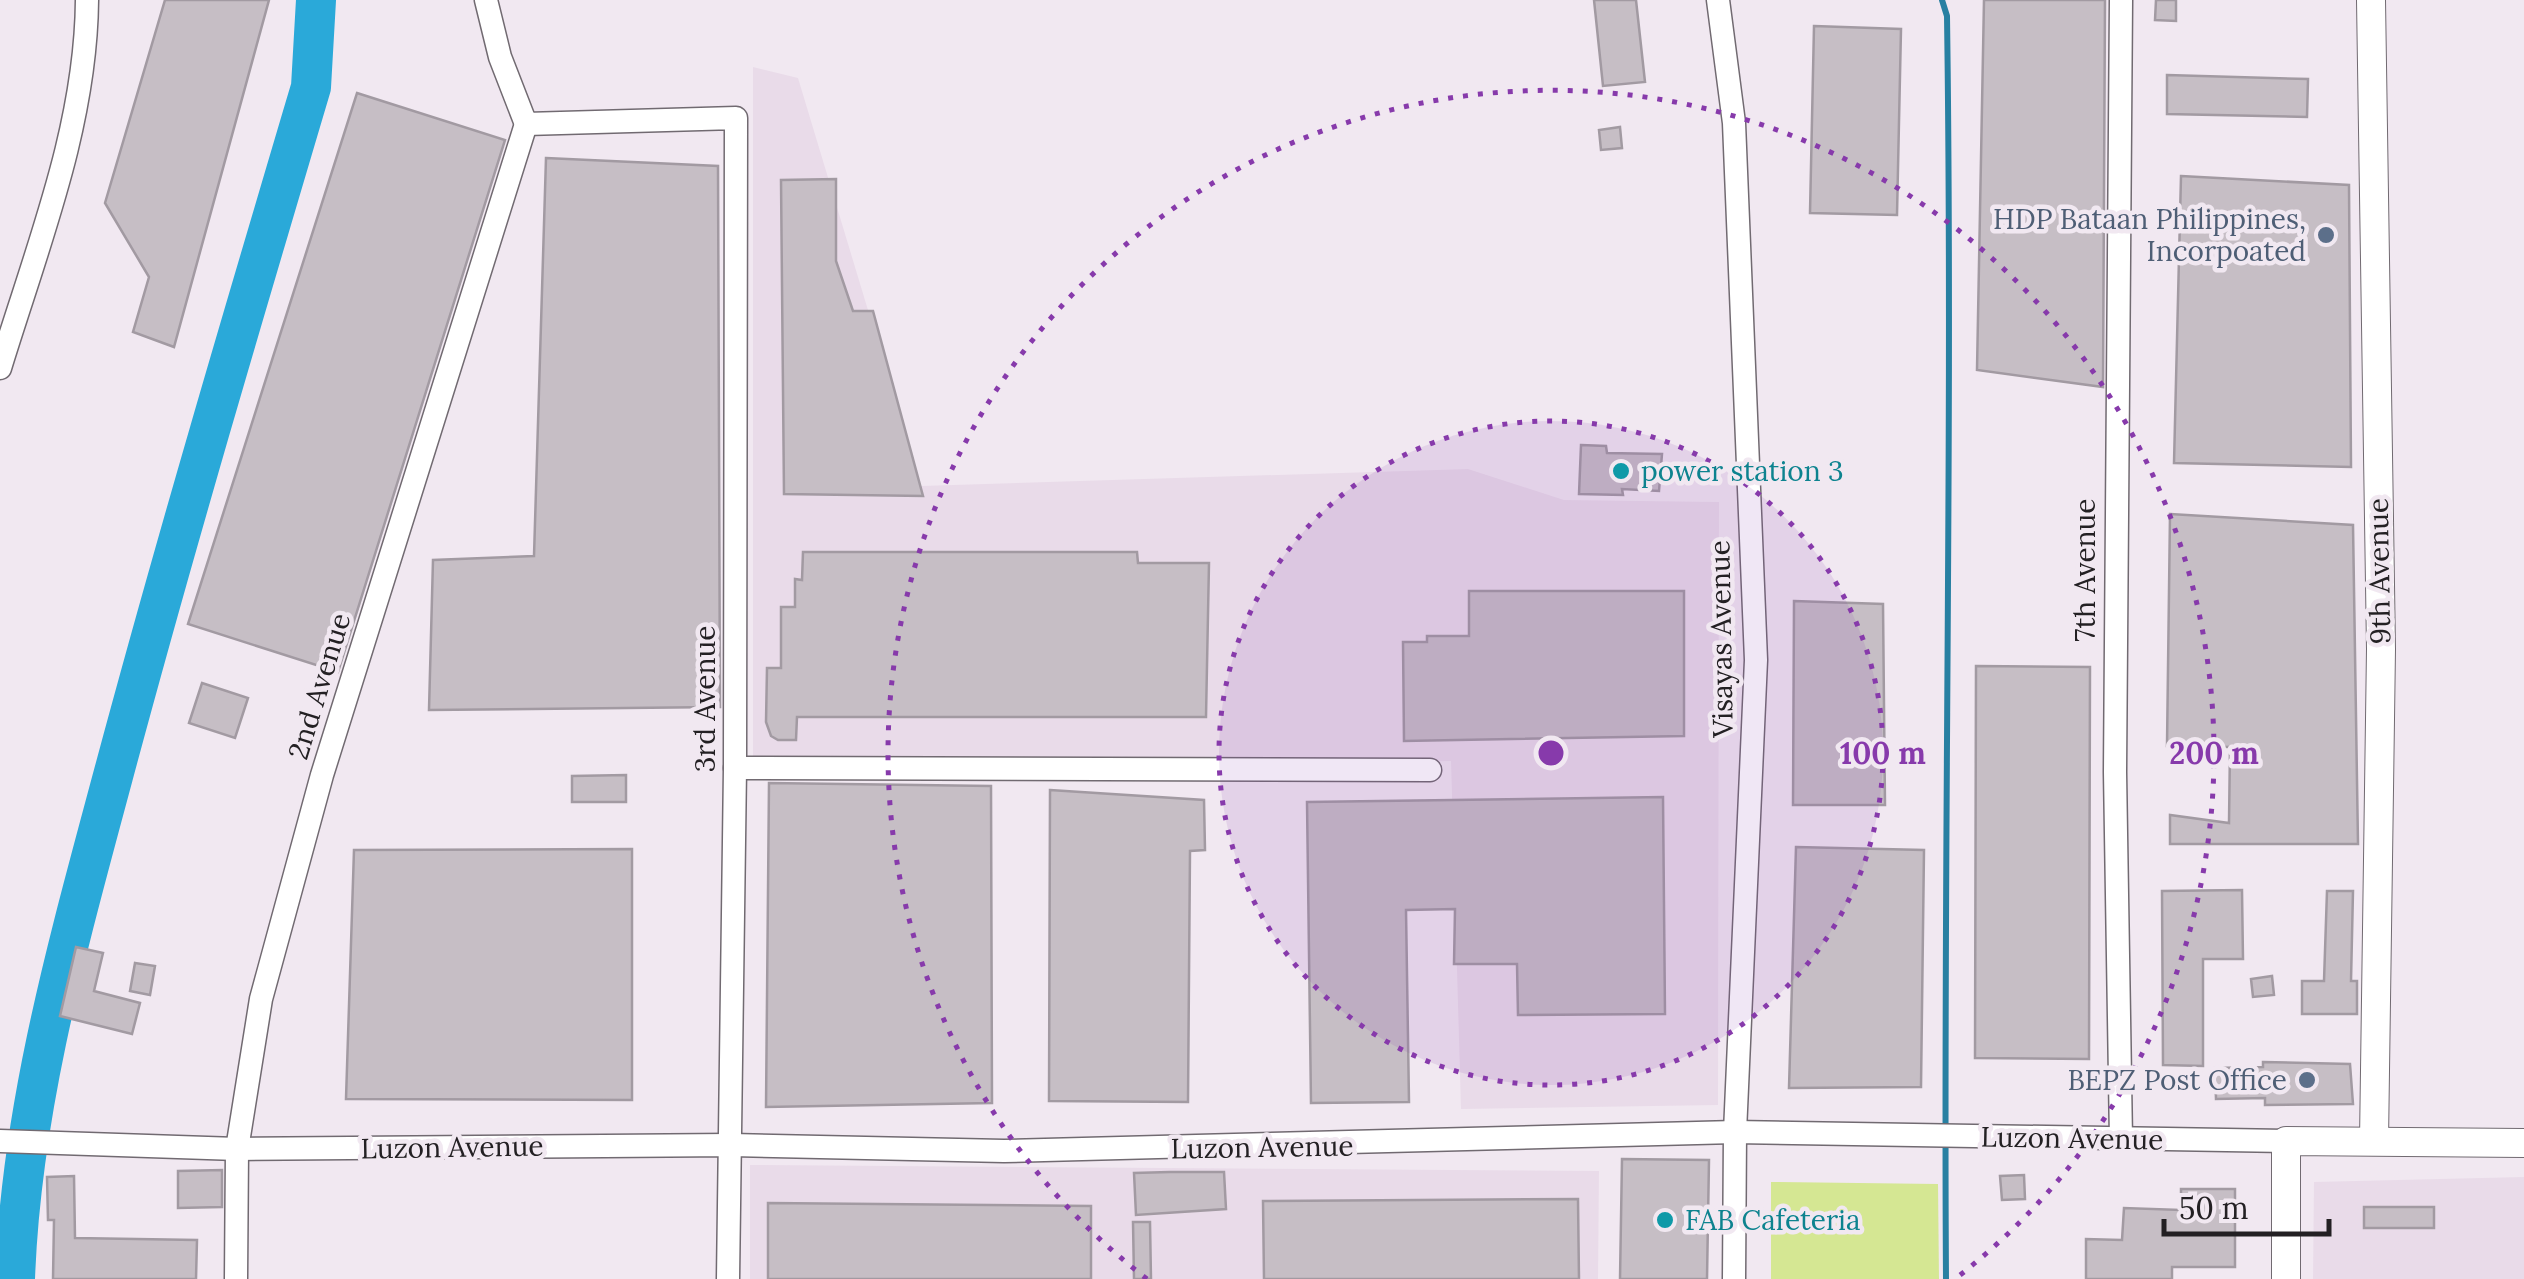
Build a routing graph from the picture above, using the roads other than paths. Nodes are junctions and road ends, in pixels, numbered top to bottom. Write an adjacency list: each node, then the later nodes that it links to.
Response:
1 (87, 0): 7 (street)
2 (486, 0): 6 (street)
3 (1718, 0): 10 (street, Visayas Avenue)
4 (2121, 0): 11 (street, 7th Avenue)
5 (2371, 0): 14 (street, 9th Avenue)
6 (526, 124): 8 (street, 3rd Avenue); 17 (street, 2nd Avenue)
7 (0, 368)
8 (735, 768): 9 (street); 16 (street, 3rd Avenue)
9 (1430, 770)
10 (1736, 1132): 11 (street, Luzon Avenue); 16 (street, Luzon Avenue); 20 (street, Visayas Avenue)
11 (2121, 1140): 12 (street, Luzon Avenue)
12 (2286, 1140): 14 (street, Luzon Avenue); 21 (street)
13 (1, 1141): 17 (street, Luzon Avenue)
14 (2374, 1141): 15 (street, Luzon Avenue)
15 (2524, 1143)
16 (732, 1145): 17 (street, Luzon Avenue); 19 (street, 3rd Avenue)
17 (238, 1149): 18 (street, 2nd Avenue)
18 (236, 1279)
19 (728, 1279)
20 (1734, 1279)
21 (2286, 1279)

